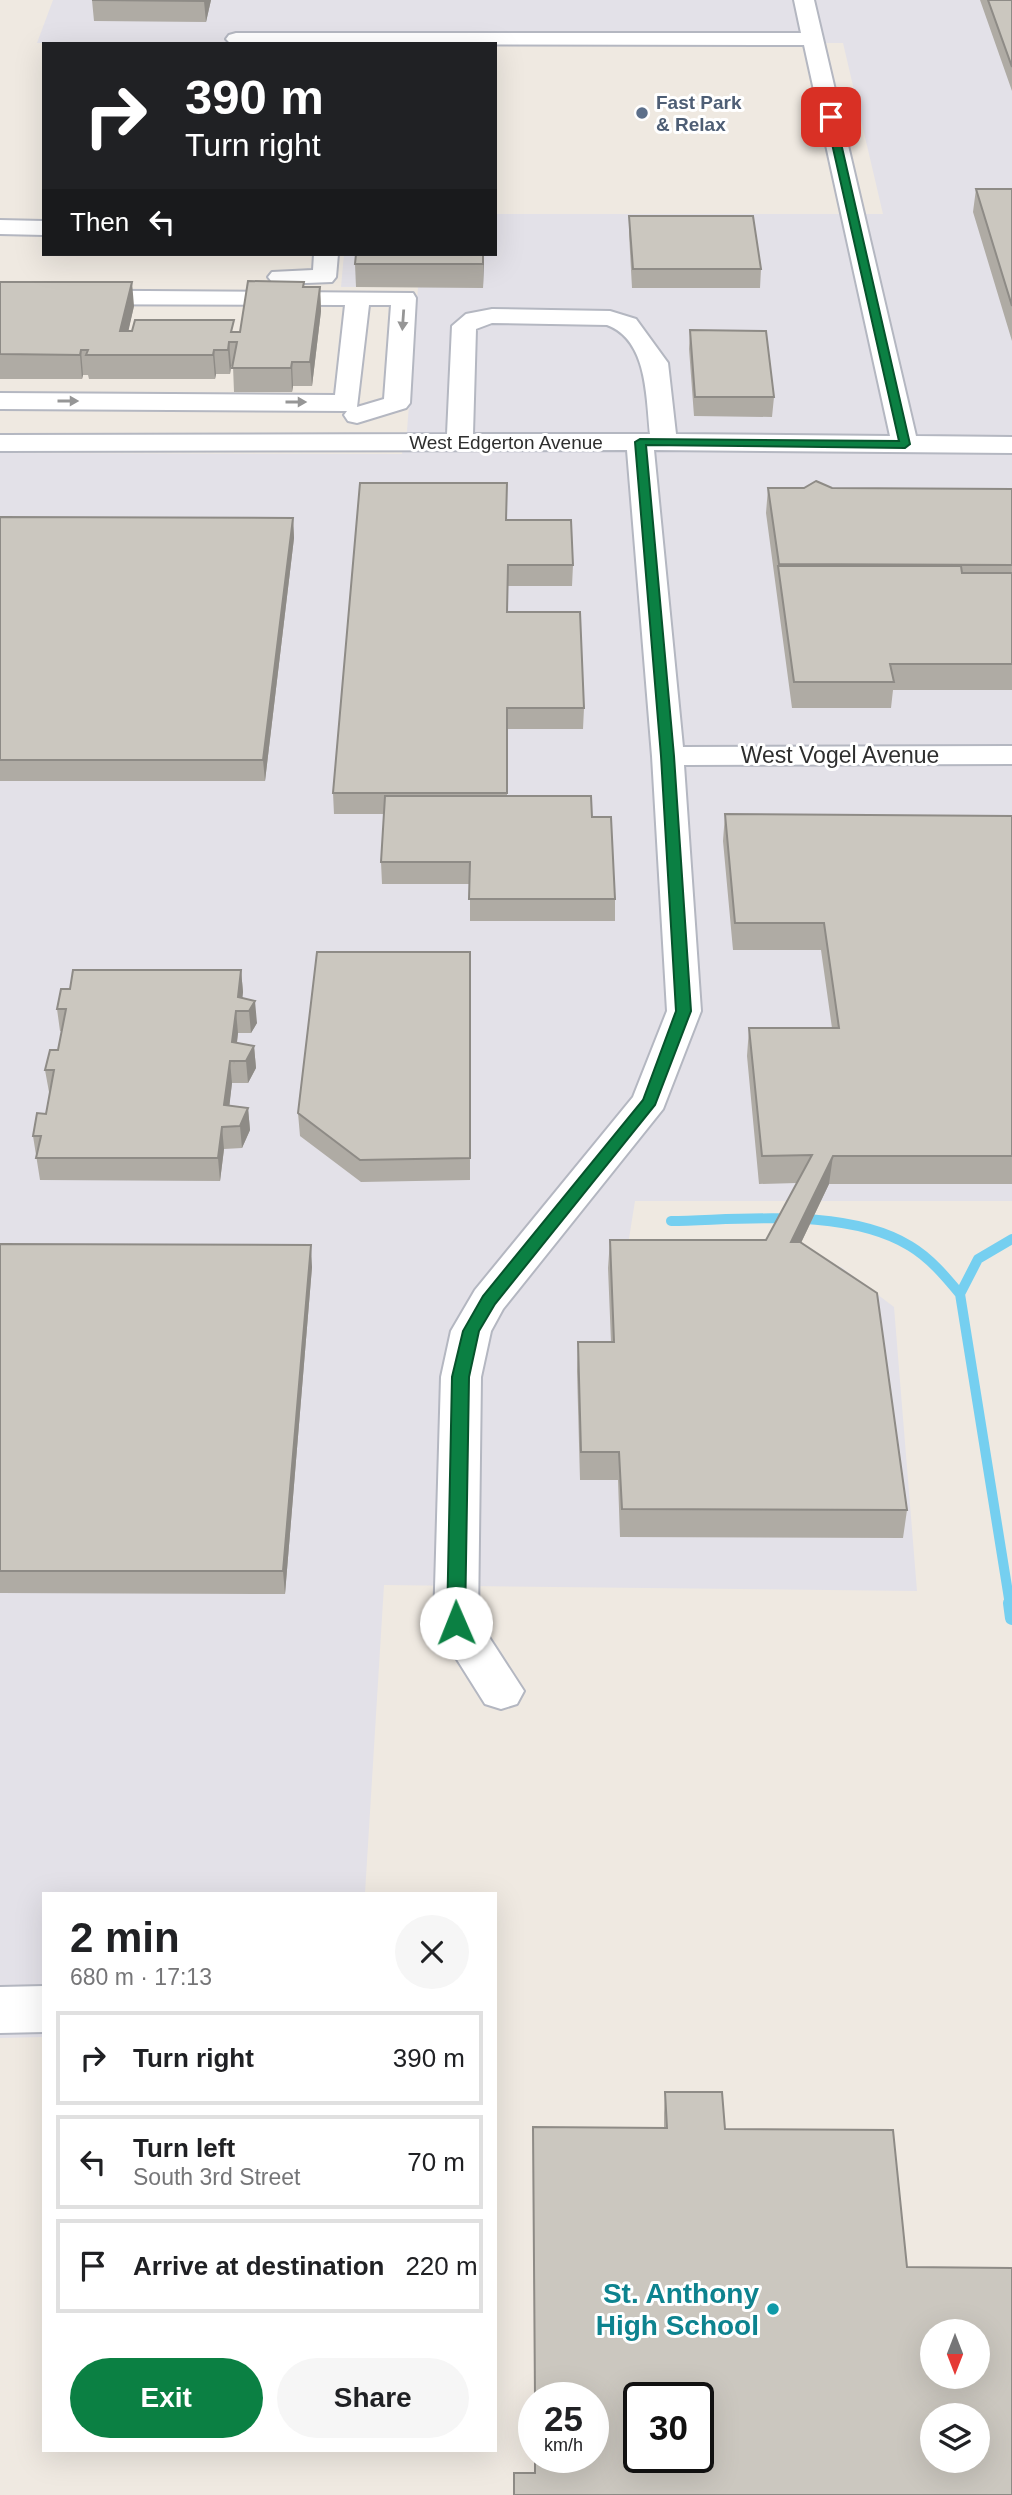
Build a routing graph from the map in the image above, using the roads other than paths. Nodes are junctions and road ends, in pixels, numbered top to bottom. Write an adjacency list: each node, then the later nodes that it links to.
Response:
1 (804, 0): 3 (street)
2 (236, 38): 3 (street)
3 (813, 39): 16 (street)
4 (0, 228): 5 (street)
5 (42, 228)
6 (327, 256): 7 (street)
7 (0, 276)
8 (0, 297): 9 (street)
9 (358, 298): 11 (street); 11 (street, one-way to 11)
10 (0, 401): 11 (street, one-way to 11)
11 (352, 409): 12 (street)
12 (354, 442): 13 (street, West Edgerton Avenue); 15 (street, West Edgerton Avenue)
13 (460, 442): 14 (street, West Edgerton Avenue); 14 (street)
14 (652, 442): 16 (street, West Edgerton Avenue); 19 (street)
15 (0, 443)
16 (905, 444): 17 (street, West Edgerton Avenue)
17 (1012, 445)
18 (1012, 755): 19 (street, West Vogel Avenue)
19 (668, 756): 20 (street)
20 (502, 1691)
21 (0, 2010): 22 (street)
22 (42, 2010)

